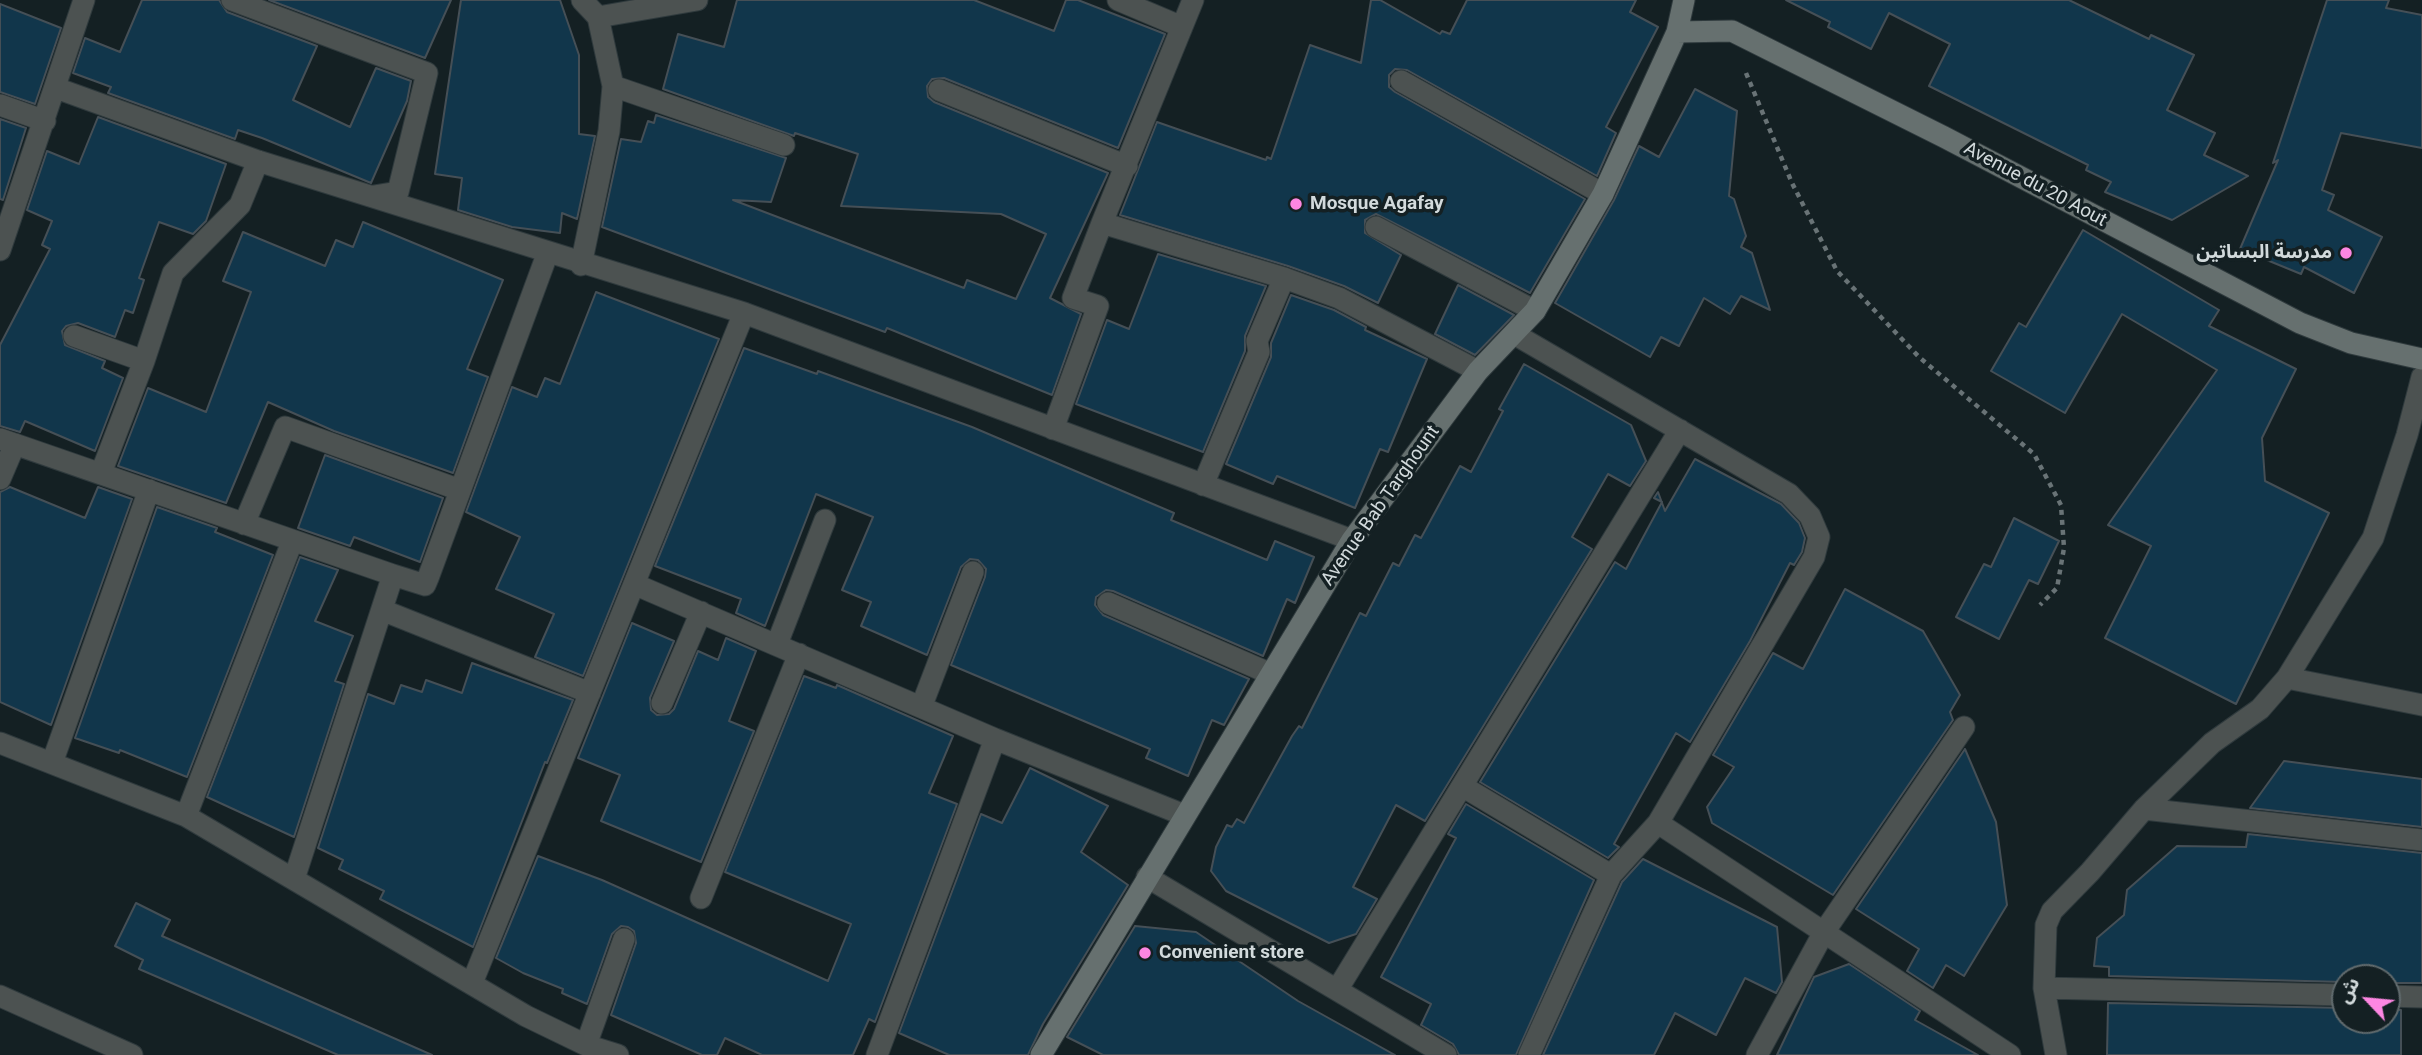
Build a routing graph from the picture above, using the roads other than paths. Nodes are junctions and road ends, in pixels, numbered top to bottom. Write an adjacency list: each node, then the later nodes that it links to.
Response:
1 (84, 0): 13 (street)
2 (232, 0): 21 (street)
3 (582, 0): 8 (street)
4 (697, 0): 8 (street)
5 (1118, 0): 9 (street)
6 (1193, 0): 9 (street)
7 (1684, 0): 10 (street)
8 (598, 18): 12 (street)
9 (1182, 27): 19 (street)
10 (1677, 32): 20 (street, Avenue Bab Targhount); 32 (street, Avenue du 20 Aout)
11 (1401, 81): 20 (street)
12 (613, 86): 17 (street); 26 (street)
13 (56, 88): 16 (street); 18 (street)
14 (939, 90): 19 (street)
15 (0, 105): 16 (street)
16 (45, 121): 24 (street)
17 (784, 145)
18 (258, 161): 21 (street); 33 (street)
19 (1127, 166): 22 (street)
20 (1603, 194): 28 (street, Avenue Bab Targhount)
21 (369, 197): 25 (street)
22 (1102, 223): 27 (street); 36 (street)
23 (1376, 227): 28 (street)
24 (2, 238)
25 (548, 252): 26 (street); 43 (street)
26 (581, 265): 29 (street)
27 (1284, 278): 34 (street); 41 (street)
28 (1535, 311): 30 (street, Avenue Bab Targhount)
29 (744, 313): 36 (street); 50 (street)
30 (1516, 335): 34 (street, Avenue Bab Targhount); 37 (street)
31 (74, 336): 33 (street)
32 (2422, 359)
33 (144, 361): 39 (street)
34 (1478, 371): 46 (street, Avenue Bab Targhount)
35 (2422, 377): 57 (street)
36 (1053, 429): 41 (street)
37 (1680, 430): 66 (street); 70 (street)
38 (7, 441): 39 (street); 40 (street)
39 (101, 474): 42 (street)
40 (0, 479)
41 (1203, 485): 46 (street)
42 (149, 490): 45 (street); 65 (street)
43 (460, 490): 45 (street); 49 (street)
44 (825, 520): 54 (street)
45 (244, 524): 47 (street)
46 (1352, 540): 56 (street, Avenue Bab Targhount)
47 (292, 542): 49 (street); 69 (street)
48 (973, 572): 60 (street)
49 (393, 575): 52 (street)
50 (634, 584): 53 (street); 58 (street)
51 (1108, 603): 56 (street)
52 (382, 610): 58 (street); 74 (street)
53 (701, 612): 54 (street); 59 (street)
54 (777, 644): 55 (street)
55 (799, 654): 60 (street); 75 (street)
56 (1270, 674): 68 (street, Avenue Bab Targhount)
57 (2287, 678): 61 (street); 67 (street)
58 (590, 693): 78 (street)
59 (662, 703)
60 (922, 705): 63 (street)
61 (2422, 705)
62 (1964, 727): 76 (street)
63 (995, 739): 68 (street); 88 (street)
64 (0, 743): 65 (street)
65 (52, 763): 69 (street)
66 (1462, 786): 72 (street); 80 (street)
67 (2144, 809): 71 (street); 79 (street)
68 (1184, 815): 73 (street, Avenue Bab Targhount)
69 (186, 816): 74 (street)
70 (1658, 823): 72 (street); 76 (street)
71 (2422, 839)
72 (1611, 875): 91 (street)
73 (1147, 877): 80 (street); 89 (street, Avenue Bab Targhount)
74 (294, 879): 78 (street)
75 (701, 898)
76 (1824, 932): 92 (street); 93 (street)
77 (624, 939): 85 (street)
78 (472, 984): 85 (street)
79 (2044, 988): 81 (street); 94 (street)
80 (1337, 990): 90 (street)
81 (2331, 995)
82 (0, 996): 86 (street)
83 (2401, 996): 84 (street)
84 (2422, 997)
85 (586, 1045): 87 (street)
86 (131, 1055)
87 (618, 1055)
88 (877, 1055)
89 (1041, 1055)
90 (1446, 1055)
91 (1529, 1055)
92 (1757, 1055)
93 (2010, 1055)
94 (2056, 1055)

